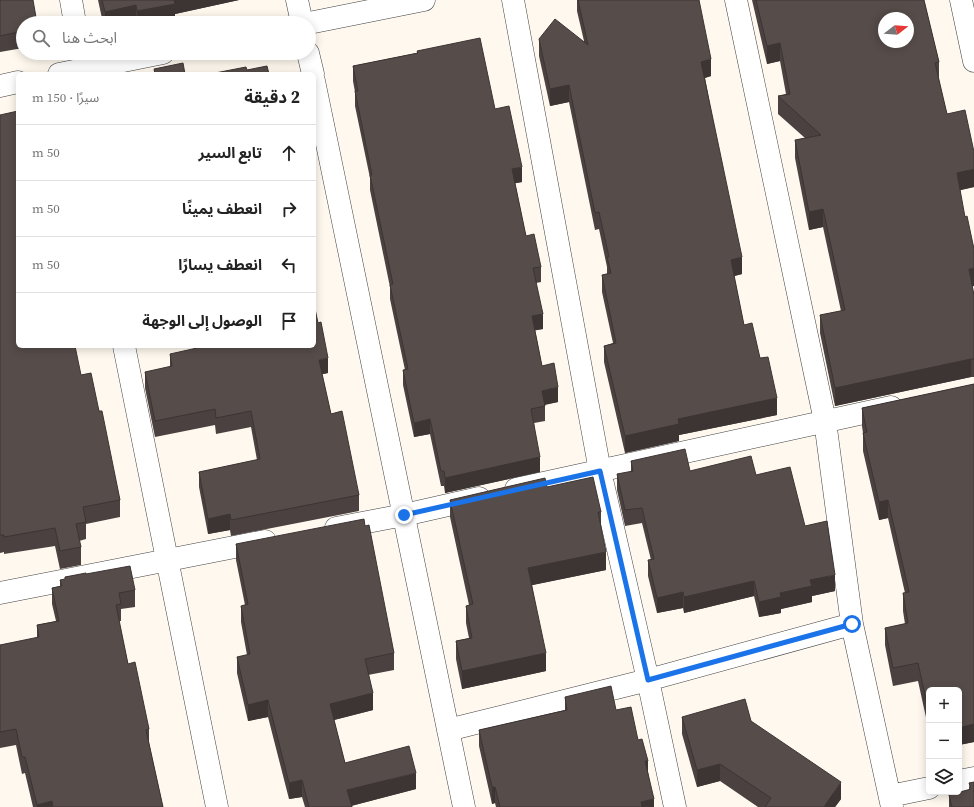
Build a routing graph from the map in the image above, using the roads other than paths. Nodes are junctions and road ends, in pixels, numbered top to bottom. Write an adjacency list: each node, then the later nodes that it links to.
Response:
1 (71, 0): 7 (street)
2 (297, 0): 8 (street)
3 (424, 0): 9 (street)
4 (513, 0): 21 (street)
5 (736, 0): 20 (street)
6 (961, 0): 12 (street)
7 (74, 16)
8 (300, 16)
9 (316, 22)
10 (121, 60): 13 (street)
11 (309, 60): 14 (street)
12 (974, 61)
13 (72, 68)
14 (312, 72)
15 (16, 82): 16 (street)
16 (0, 86)
17 (316, 91): 22 (street)
18 (124, 348): 25 (street)
19 (907, 404): 20 (street)
20 (825, 421): 21 (street); 27 (street)
21 (600, 471): 22 (street); 28 (street)
22 (404, 515): 23 (street); 29 (street)
23 (320, 531)
24 (281, 538): 25 (street)
25 (167, 560): 26 (street); 34 (street)
26 (0, 593)
27 (852, 624): 28 (street); 33 (street)
28 (648, 680): 29 (street); 36 (street)
29 (448, 730): 35 (street)
30 (974, 778): 31 (street)
31 (962, 780)
32 (926, 789): 33 (street)
33 (891, 801)
34 (217, 807)
35 (464, 807)
36 (675, 807)

